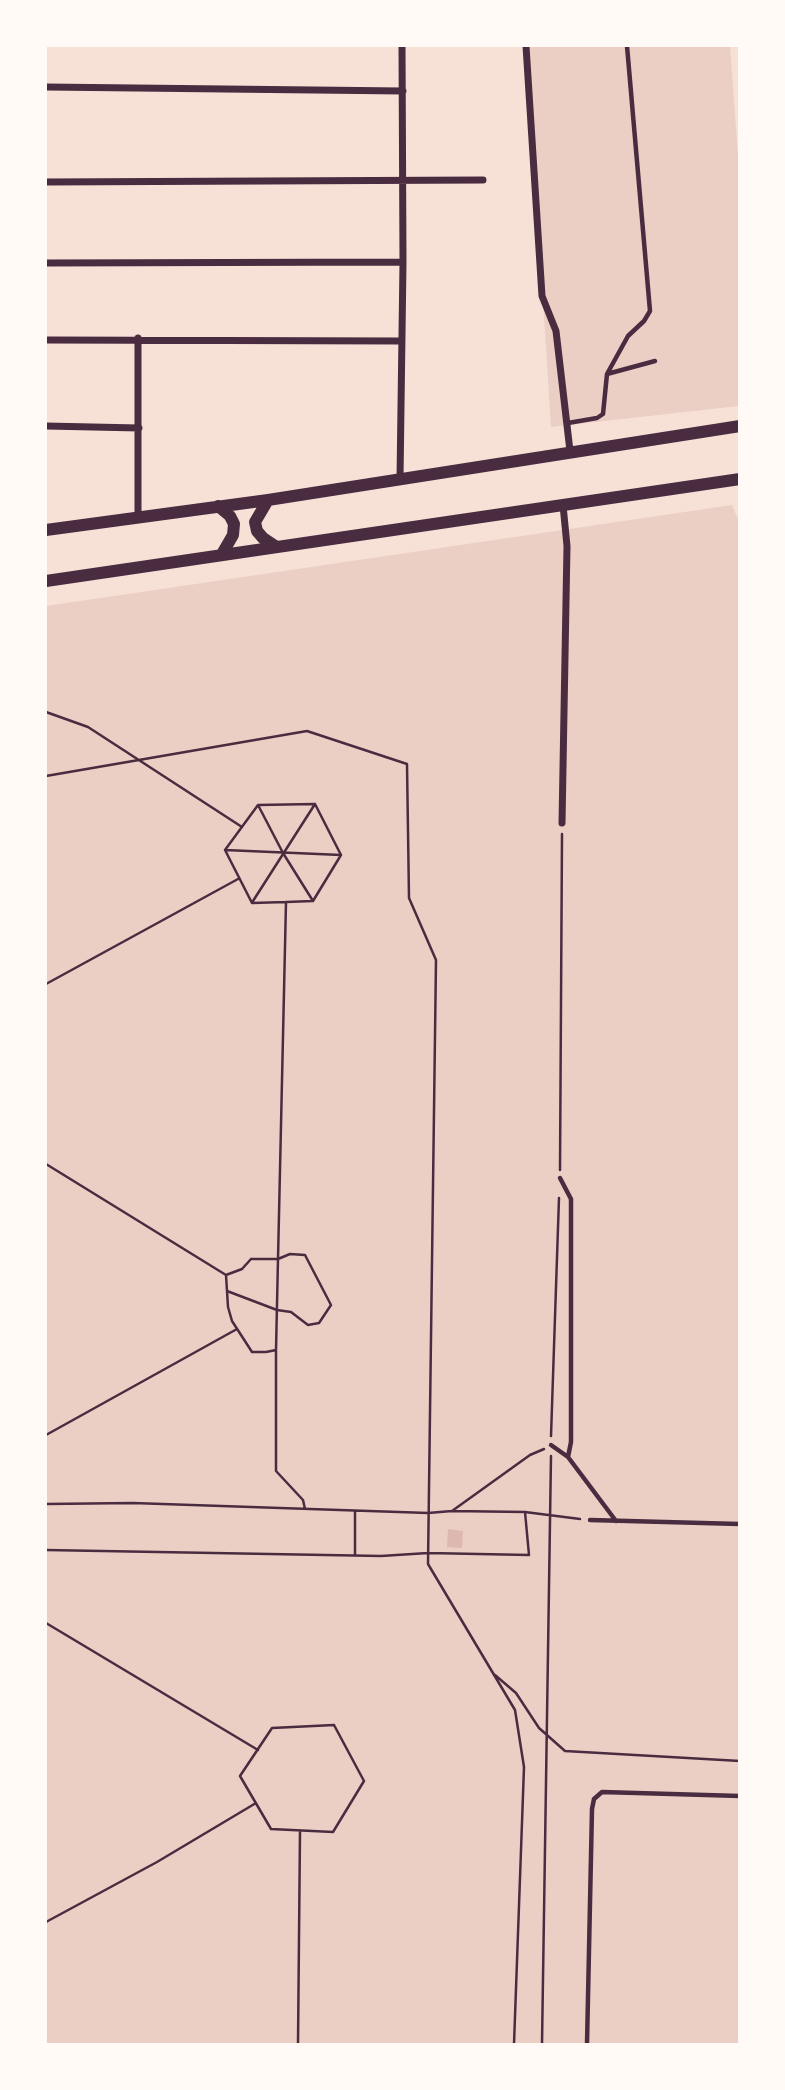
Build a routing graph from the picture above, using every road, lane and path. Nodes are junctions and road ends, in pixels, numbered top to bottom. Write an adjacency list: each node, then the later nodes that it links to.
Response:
1 (402, 46): 5 (street)
2 (526, 46): 16 (street)
3 (627, 46): 15 (lane)
4 (46, 87): 5 (street)
5 (402, 91): 7 (street)
6 (483, 180): 7 (street)
7 (402, 181): 8 (street); 9 (street)
8 (46, 182)
9 (403, 262): 10 (street); 13 (street)
10 (46, 263)
11 (138, 338): 12 (street); 13 (street); 19 (street)
12 (46, 340)
13 (402, 341): 21 (street)
14 (655, 361): 15 (lane)
15 (607, 374): 16 (lane)
16 (568, 423): 20 (street)
17 (46, 426): 19 (street)
18 (740, 426): 20 (main road)
19 (139, 428): 26 (street)
20 (570, 451): 21 (main road)
21 (400, 479): 23 (main road)
22 (740, 479): 24 (main road)
23 (268, 500): 25 (main road); 28 (main road)
24 (564, 505): 28 (main road); 36 (street)
25 (218, 506): 26 (main road); 29 (main road)
26 (138, 517): 27 (main road)
27 (46, 530)
28 (275, 546): 29 (main road)
29 (222, 554): 30 (main road)
30 (46, 581)
31 (46, 712): 32 (path)
32 (139, 760): 33 (path); 37 (path); 62 (path)
33 (46, 776)
34 (315, 804): 35 (path); 39 (path); 40 (path)
35 (258, 805): 37 (path); 39 (path)
36 (562, 823)
37 (242, 827): 38 (path)
38 (225, 850): 39 (path); 41 (path)
39 (283, 853): 40 (path); 42 (path); 44 (path)
40 (341, 855): 42 (path)
41 (238, 879): 44 (path); 45 (path)
42 (313, 901): 43 (path)
43 (286, 902): 44 (path); 48 (path)
44 (252, 903)
45 (46, 984)
46 (46, 1164): 49 (path)
47 (559, 1178): 56 (lane)
48 (278, 1259): 49 (path); 51 (path); 51 (path)
49 (226, 1275): 50 (path)
50 (227, 1290): 51 (path); 52 (path)
51 (277, 1310): 53 (path)
52 (237, 1329): 53 (path); 54 (path)
53 (276, 1350): 58 (path)
54 (46, 1434)
55 (551, 1445): 56 (lane); 60 (path)
56 (568, 1457): 64 (lane)
57 (46, 1504): 58 (path)
58 (305, 1509): 59 (path)
59 (355, 1511): 62 (path); 68 (path)
60 (452, 1511): 61 (path); 62 (path)
61 (524, 1512): 63 (path); 67 (path)
62 (428, 1513): 67 (path)
63 (590, 1520): 64 (lane)
64 (617, 1521): 65 (lane)
65 (740, 1524)
66 (46, 1550): 68 (path)
67 (428, 1553): 68 (path); 70 (path)
68 (355, 1555)
69 (46, 1623): 71 (path)
70 (493, 1672): 72 (path); 78 (path)
71 (258, 1750): 74 (path); 75 (path)
72 (740, 1761)
73 (740, 1796): 79 (lane)
74 (256, 1803): 75 (path); 76 (path)
75 (300, 1831): 77 (path)
76 (46, 1922)
77 (298, 2045)
78 (514, 2045)
79 (587, 2045)

